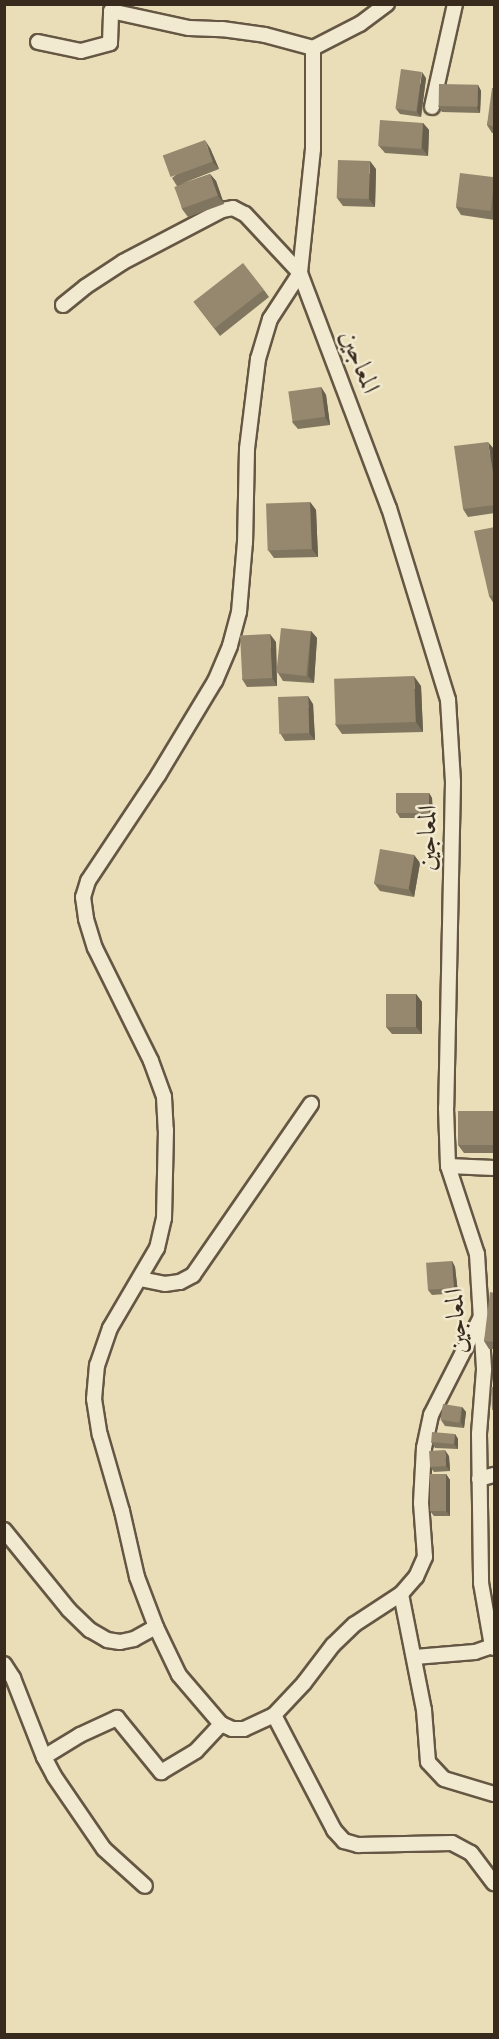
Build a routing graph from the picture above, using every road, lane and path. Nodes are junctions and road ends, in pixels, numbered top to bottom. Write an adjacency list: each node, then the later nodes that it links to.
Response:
1 (387, 4): 4 (street)
2 (456, 4): 5 (street)
3 (38, 42): 4 (street)
4 (313, 48): 6 (street, المعاجين)
5 (432, 107)
6 (300, 273): 7 (street); 9 (street, المعاجين); 11 (street)
7 (63, 305)
8 (311, 1104): 11 (street)
9 (448, 1166): 10 (street); 12 (street, المعاجين)
10 (495, 1168)
11 (140, 1279): 17 (street)
12 (480, 1318): 14 (street, المعاجين); 16 (street)
13 (495, 1475): 14 (street)
14 (479, 1479): 18 (street, المعاجين)
15 (4, 1530): 17 (street)
16 (401, 1594): 19 (street); 21 (street)
17 (156, 1627): 22 (street)
18 (493, 1647): 19 (street)
19 (415, 1657): 24 (street)
20 (4, 1664): 23 (street)
21 (274, 1715): 22 (street); 25 (street)
22 (221, 1724): 23 (street)
23 (44, 1757): 26 (street)
24 (495, 1794)
25 (495, 1883)
26 (145, 1886)

